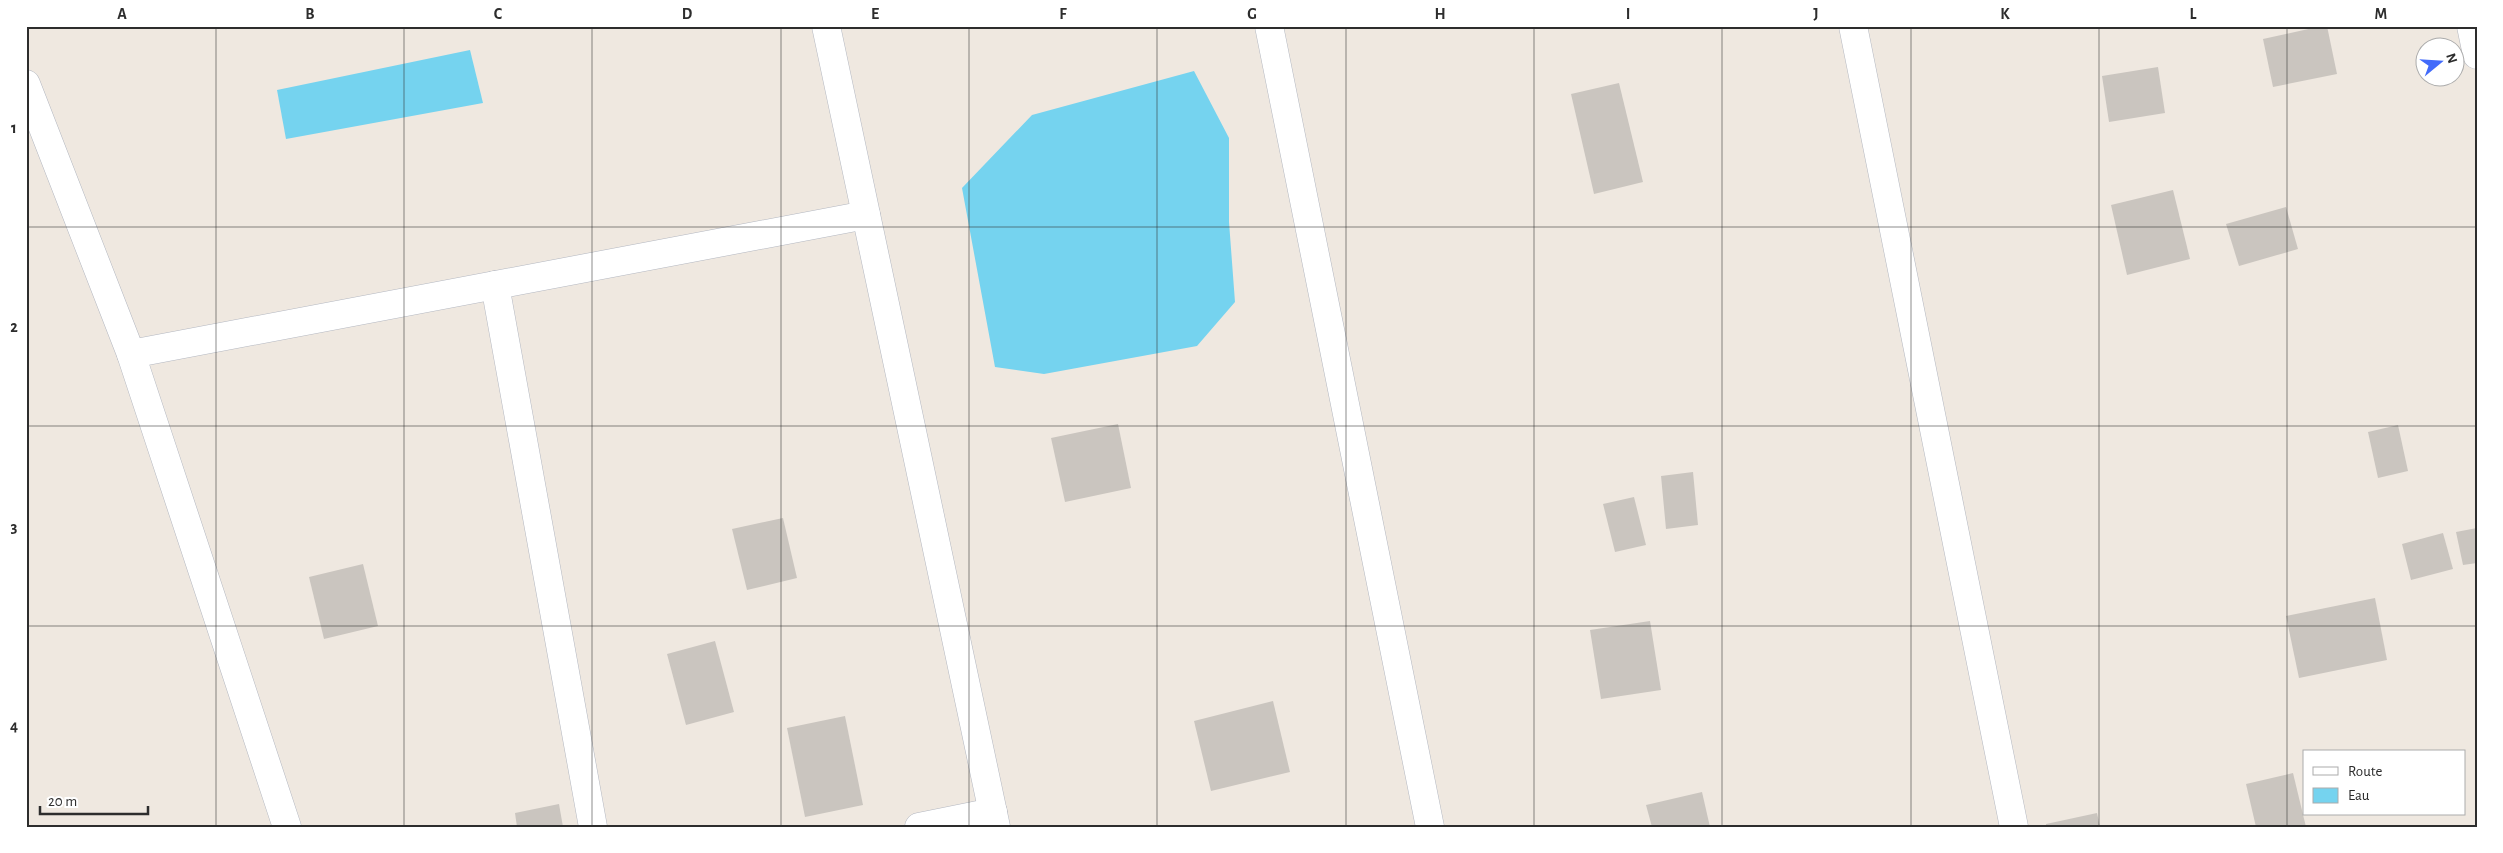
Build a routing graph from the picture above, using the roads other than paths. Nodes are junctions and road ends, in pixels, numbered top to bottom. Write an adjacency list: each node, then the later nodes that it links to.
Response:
1 (826, 26): 7 (street)
2 (1269, 26): 14 (street)
3 (1852, 26): 15 (street)
4 (2471, 26): 5 (street)
5 (2477, 56)
6 (26, 84): 9 (street)
7 (866, 215): 8 (street); 10 (street)
8 (495, 285): 9 (street); 12 (street)
9 (131, 354): 11 (street)
10 (995, 819): 13 (street)
11 (287, 827)
12 (593, 827)
13 (919, 827)
14 (1430, 827)
15 (2014, 827)

